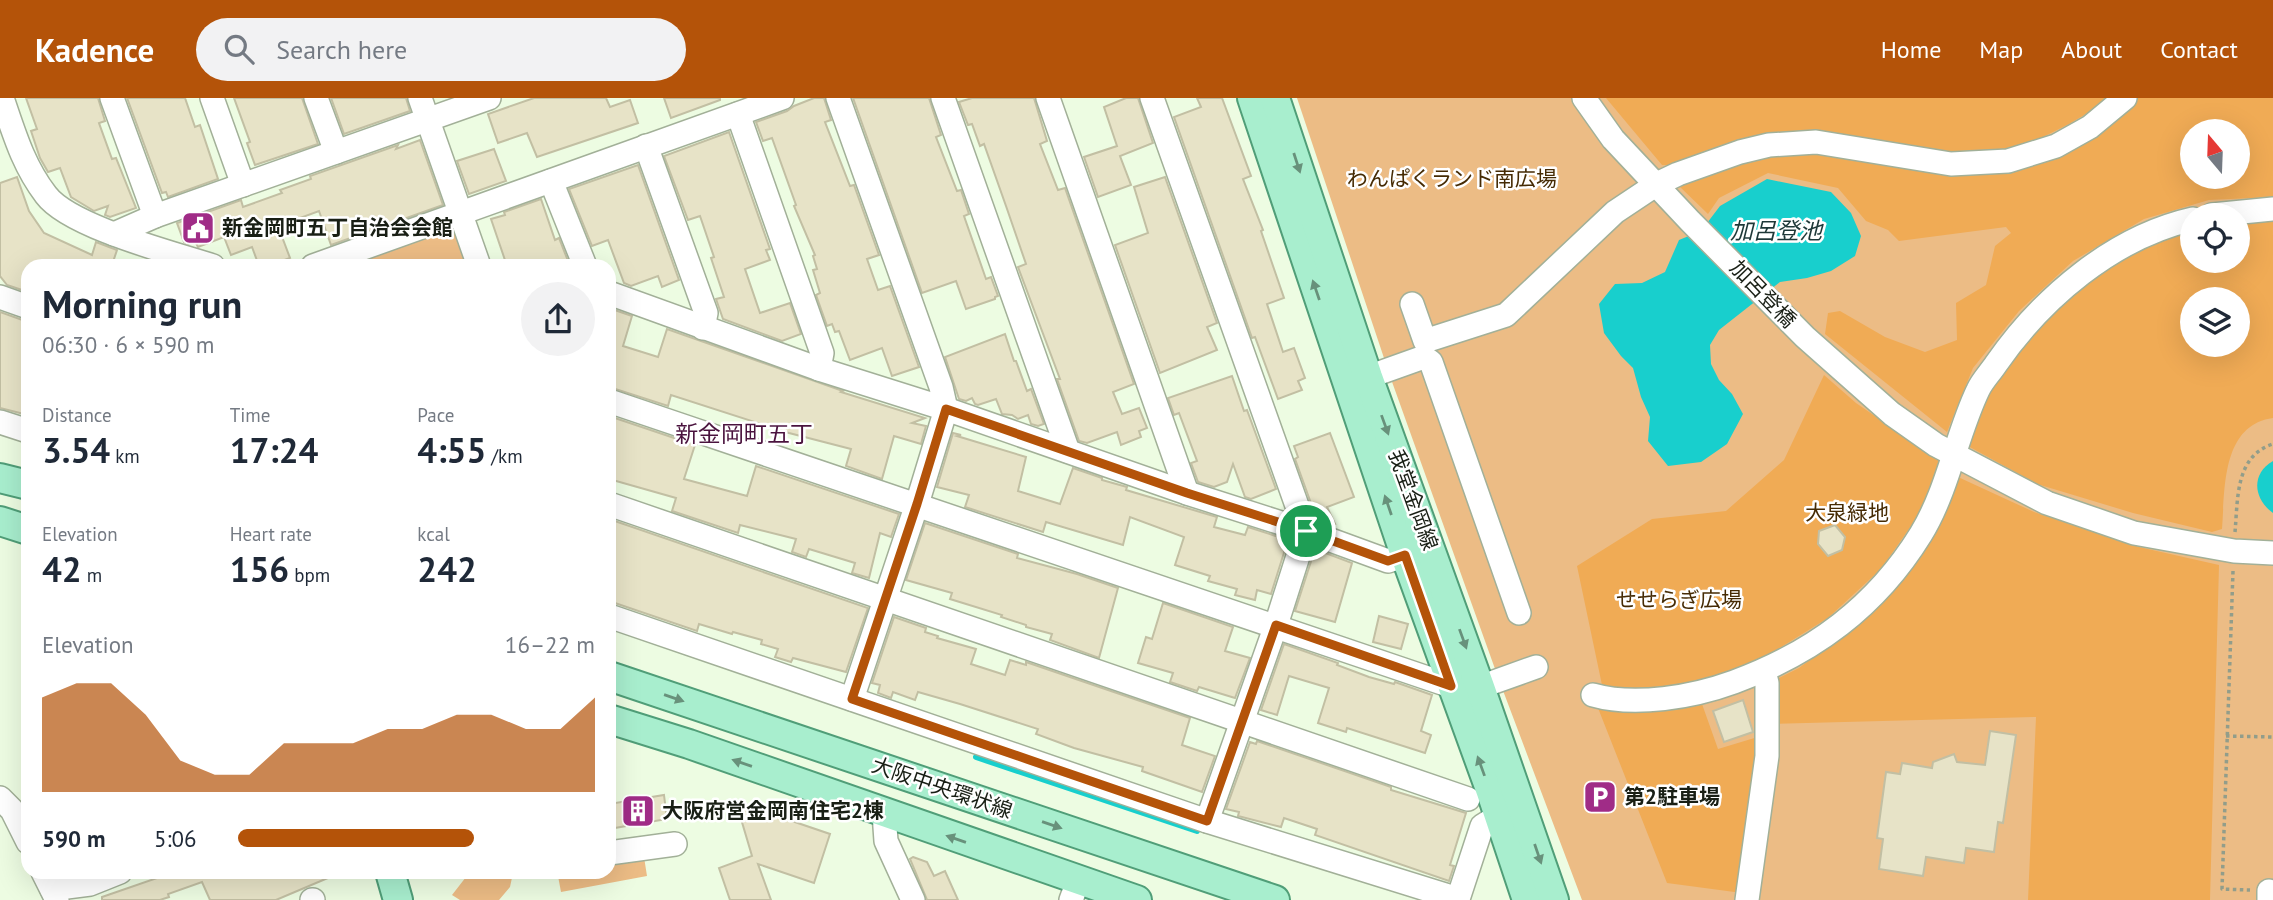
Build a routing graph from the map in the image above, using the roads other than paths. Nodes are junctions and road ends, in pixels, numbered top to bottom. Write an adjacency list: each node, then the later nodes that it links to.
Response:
1 (2, 98): 28 (street)
2 (112, 98): 26 (street)
3 (212, 98): 22 (street)
4 (316, 98): 19 (street)
5 (420, 98): 17 (street)
6 (489, 98): 17 (street)
7 (782, 98): 16 (street)
8 (838, 98): 41 (street)
9 (943, 98): 44 (street)
10 (1048, 98): 48 (street)
11 (1152, 98): 53 (street)
12 (1252, 98): 54 (main road, 我堂金岡線, one-way to 12)
13 (1275, 98): 39 (main road, 我堂金岡線, one-way to 39)
14 (1584, 98): 21 (street, 加呂登橋)
15 (2125, 98): 21 (street)
16 (738, 114): 18 (street); 38 (street)
17 (428, 120): 19 (street); 25 (street)
18 (646, 146): 20 (street); 37 (street)
19 (336, 152): 22 (street)
20 (551, 181): 25 (street); 32 (street)
21 (1657, 184): 36 (street); 45 (street, 加呂登橋)
22 (243, 185): 26 (street)
23 (2273, 209): 24 (street)
24 (2250, 211)
25 (461, 215): 30 (street); 31 (street)
26 (155, 216): 28 (street)
27 (2180, 222): 45 (street)
28 (114, 234): 29 (street)
29 (191, 259)
30 (333, 259)
31 (477, 259)
32 (582, 259)
33 (616, 296): 37 (street)
34 (0, 297): 35 (street)
35 (21, 304)
36 (1412, 304)
37 (703, 328): 38 (street)
38 (819, 369): 41 (street)
39 (1368, 377): 54 (main road, 我堂金岡線, one-way to 54); 57 (street)
40 (616, 403): 49 (street)
41 (946, 409): 44 (street); 49 (street)
42 (0, 422): 43 (street)
43 (21, 429)
44 (1068, 451): 48 (street)
45 (1953, 455): 55 (street, 加呂登橋); 61 (street)
46 (0, 478): 47 (main road)
47 (21, 483)
48 (1187, 493): 53 (street)
49 (917, 504): 56 (street); 59 (street)
50 (616, 507): 56 (street)
51 (0, 521): 52 (main road)
52 (21, 528)
53 (1306, 531): 54 (street); 59 (street)
54 (1417, 551): 63 (main road, 我堂金岡線); 64 (main road, 我堂金岡線, one-way to 64)
55 (2273, 552)
56 (885, 598): 66 (street); 68 (street)
57 (1519, 613)
58 (616, 618): 66 (street)
59 (1276, 625): 63 (street); 68 (street)
60 (1536, 667): 64 (street)
61 (1764, 671): 65 (street); 87 (street)
62 (616, 678): 84 (main road, 大阪中央環状線, one-way to 84)
63 (1451, 686): 72 (main road, 我堂金岡線, one-way to 63)
64 (1480, 687): 86 (main road, 我堂金岡線, one-way to 86)
65 (1593, 695)
66 (852, 699): 73 (street)
67 (616, 721): 71 (main road, 大阪中央環状線, one-way to 67)
68 (1242, 721): 70 (street); 73 (street)
69 (0, 798): 74 (street)
70 (1468, 799)
71 (884, 813): 80 (main road, 大阪中央環状線, one-way to 71); 82 (street)
72 (1499, 816): 73 (street); 85 (main road, 我堂金岡線)
73 (1207, 821)
74 (21, 828)
75 (675, 844): 76 (street)
76 (616, 852)
77 (102, 879): 79 (street)
78 (392, 879): 81 (main road)
79 (50, 887)
80 (1075, 890): 83 (main road, 大阪中央環状線)
81 (398, 900)
82 (913, 900)
83 (1137, 900)
84 (1275, 900)
85 (1527, 900)
86 (1554, 900)
87 (1746, 900)

